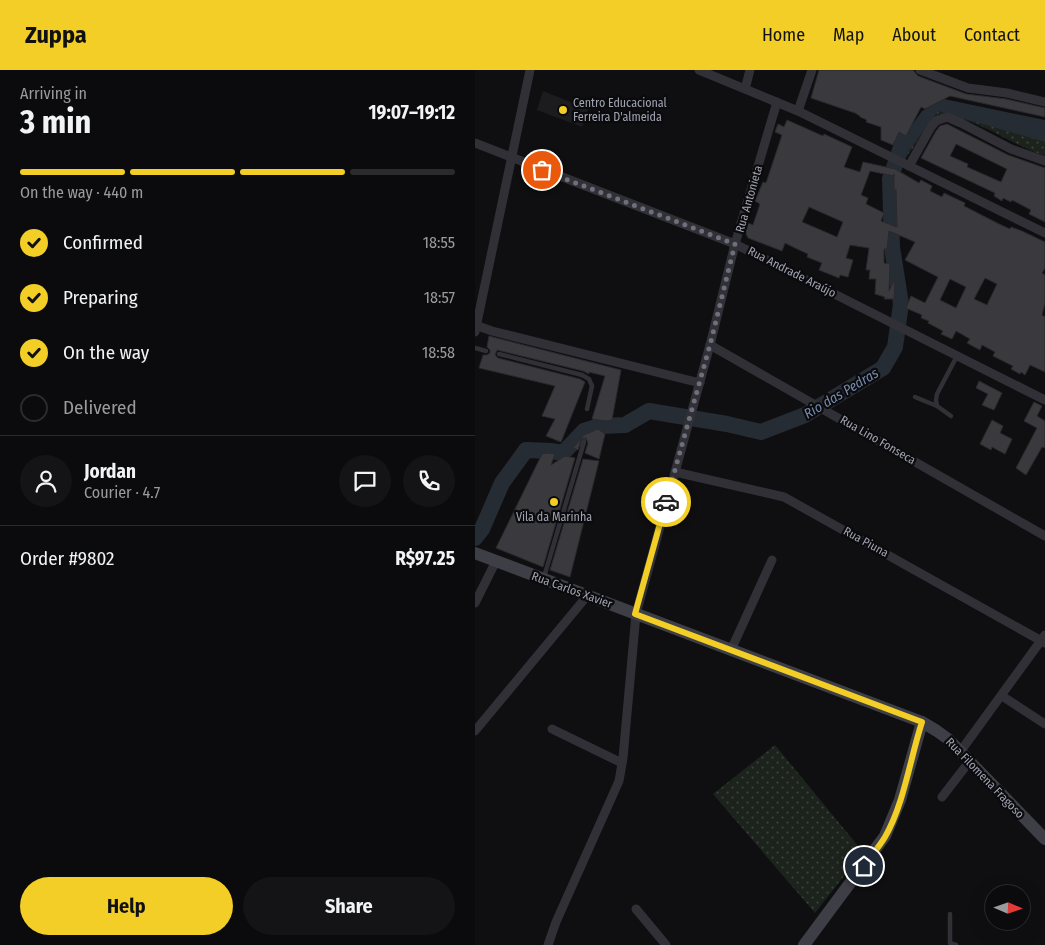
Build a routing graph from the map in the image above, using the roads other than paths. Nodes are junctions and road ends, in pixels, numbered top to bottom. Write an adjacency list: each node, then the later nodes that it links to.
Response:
1 (530, 70): 11 (street)
2 (699, 70): 6 (street)
3 (750, 70): 6 (street)
4 (812, 70): 9 (street)
5 (920, 70): 8 (street)
6 (745, 89): 7 (street)
7 (777, 102): 9 (street); 15 (street, Rua Antonieta)
8 (1045, 102)
9 (798, 111): 13 (street)
10 (475, 143): 11 (street, Rua Andrade Araújo)
11 (511, 158): 15 (street, Rua Andrade Araújo); 16 (street)
12 (1045, 161): 13 (street)
13 (907, 165): 14 (street)
14 (1045, 233)
15 (735, 244): 18 (street, Rua Antonieta); 22 (street, Rua Andrade Araújo)
16 (478, 302): 17 (street)
17 (476, 329): 23 (street)
18 (710, 345): 23 (street, Rua Antonieta); 31 (street, Rua Lino Fonseca)
19 (475, 348): 20 (lane)
20 (486, 351)
21 (499, 354): 27 (lane)
22 (957, 355): 25 (street, Rua Andrade Araújo); 26 (lane)
23 (700, 383): 30 (street, Rua Antonieta)
24 (915, 397): 26 (lane)
25 (1045, 400)
26 (937, 406): 28 (lane)
27 (587, 409)
28 (951, 416)
29 (584, 442): 35 (lane)
30 (675, 472): 38 (street, Rua Antonieta); 39 (street, Rua Piuna)
31 (1045, 536)
32 (475, 553): 34 (street, Rua Carlos Xavier)
33 (772, 560): 40 (street)
34 (497, 562): 35 (street, Rua Carlos Xavier); 37 (street)
35 (543, 580): 36 (street, Rua Carlos Xavier)
36 (587, 596): 38 (street, Rua Carlos Xavier); 45 (street)
37 (475, 603)
38 (635, 614): 40 (street, Rua Carlos Xavier); 48 (street, Rua Antonieta)
39 (1044, 640): 41 (street)
40 (731, 650): 42 (street, Rua Carlos Xavier)
41 (1002, 696): 43 (street); 46 (street)
42 (922, 722): 46 (street, Rua Filomena Fragoso); 55 (street)
43 (1045, 724)
44 (552, 729): 48 (street)
45 (475, 731)
46 (960, 752): 47 (street, Rua Filomena Fragoso)
47 (969, 762): 49 (street); 50 (street, Rua Filomena Fragoso)
48 (623, 763): 53 (street, Rua Antonieta)
49 (942, 797)
50 (1045, 839)
51 (636, 909): 54 (street)
52 (950, 914): 56 (lane)
53 (547, 945)
54 (666, 945)
55 (804, 945)
56 (956, 945)

